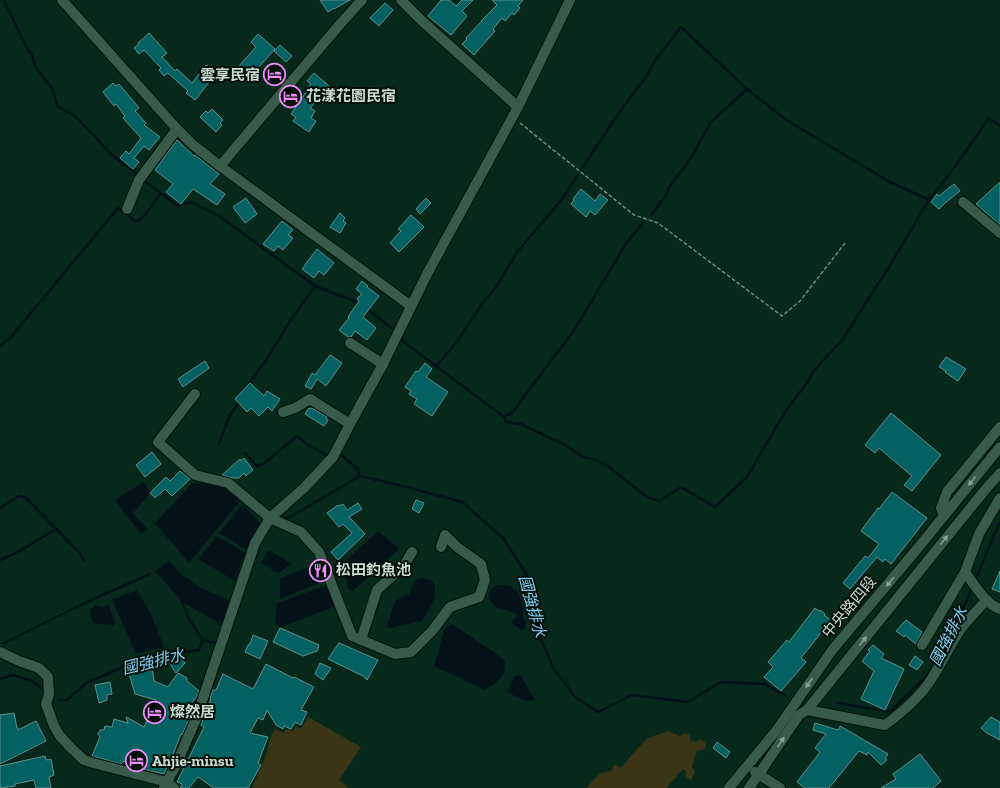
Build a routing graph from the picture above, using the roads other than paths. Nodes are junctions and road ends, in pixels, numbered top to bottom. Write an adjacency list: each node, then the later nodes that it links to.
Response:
1 (62, 0): 6 (street)
2 (362, 0): 7 (street)
3 (401, 0): 5 (street)
4 (570, 0): 5 (street)
5 (518, 106): 11 (street)
6 (177, 129): 7 (street); 9 (street)
7 (220, 166): 11 (street)
8 (963, 202): 10 (street)
9 (127, 209)
10 (1000, 233)
11 (411, 306): 13 (street)
12 (350, 343): 13 (street)
13 (383, 364): 16 (street)
14 (195, 394): 24 (street)
15 (283, 412): 16 (street)
16 (350, 424): 24 (street)
17 (1000, 427): 23 (street)
18 (998, 449): 23 (street, 中央路四段, one-way to 23)
19 (1000, 473): 21 (street, 中央路四段)
20 (1000, 486): 21 (street)
21 (985, 490): 22 (street); 33 (street, 中央路四段, one-way to 21)
22 (1000, 496): 27 (street)
23 (944, 516): 34 (street, 中央路四段, one-way to 34)
24 (270, 518): 30 (street); 36 (street)
25 (441, 547): 30 (street)
26 (412, 552): 30 (street)
27 (965, 572): 28 (street); 31 (street)
28 (984, 597): 29 (street); 33 (street)
29 (1000, 609)
30 (361, 640)
31 (922, 645)
32 (0, 652): 36 (street)
33 (807, 710): 35 (street, 中央路四段, one-way to 33)
34 (747, 767): 35 (street); 37 (street, 中央路四段)
35 (760, 774): 38 (street, 中央路四段); 39 (street)
36 (169, 786)
37 (729, 788)
38 (748, 788)
39 (780, 788)

